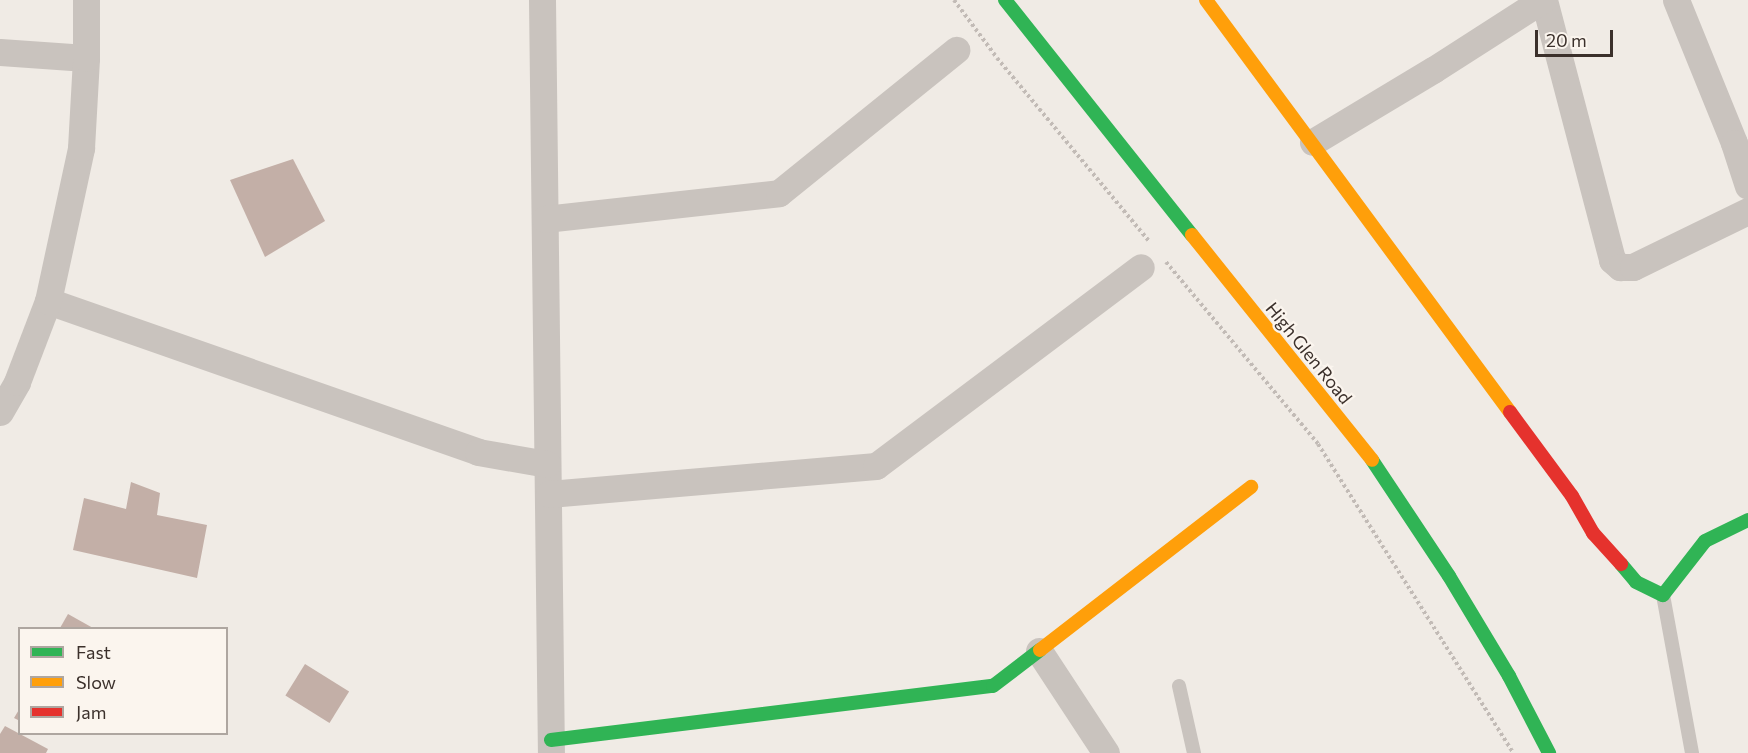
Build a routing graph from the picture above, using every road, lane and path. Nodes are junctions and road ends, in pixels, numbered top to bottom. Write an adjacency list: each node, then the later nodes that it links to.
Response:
1 (86, 0): 10 (street)
2 (542, 0): 15 (street)
3 (954, 0): 16 (path)
4 (1005, 0): 30 (street, High Glen Road)
5 (1206, 0): 12 (street)
6 (1543, 0): 12 (street); 14 (street)
7 (1676, 0): 11 (street)
8 (956, 50): 15 (street)
9 (0, 52): 10 (street)
10 (86, 58): 17 (street)
11 (1741, 140): 13 (street)
12 (1313, 141): 23 (street)
13 (1748, 186)
14 (1748, 211)
15 (544, 219): 19 (street)
16 (1154, 259): 21 (street); 29 (path)
17 (48, 300): 18 (street); 19 (street)
18 (0, 412)
19 (547, 464): 21 (street)
20 (1251, 487): 24 (street)
21 (549, 494): 26 (street)
22 (1748, 520): 23 (street)
23 (1663, 595): 31 (lane)
24 (1039, 651): 26 (street); 27 (street)
25 (1179, 686): 28 (lane)
26 (551, 746)
27 (1106, 753)
28 (1194, 753)
29 (1513, 753)
30 (1549, 753)
31 (1692, 753)

